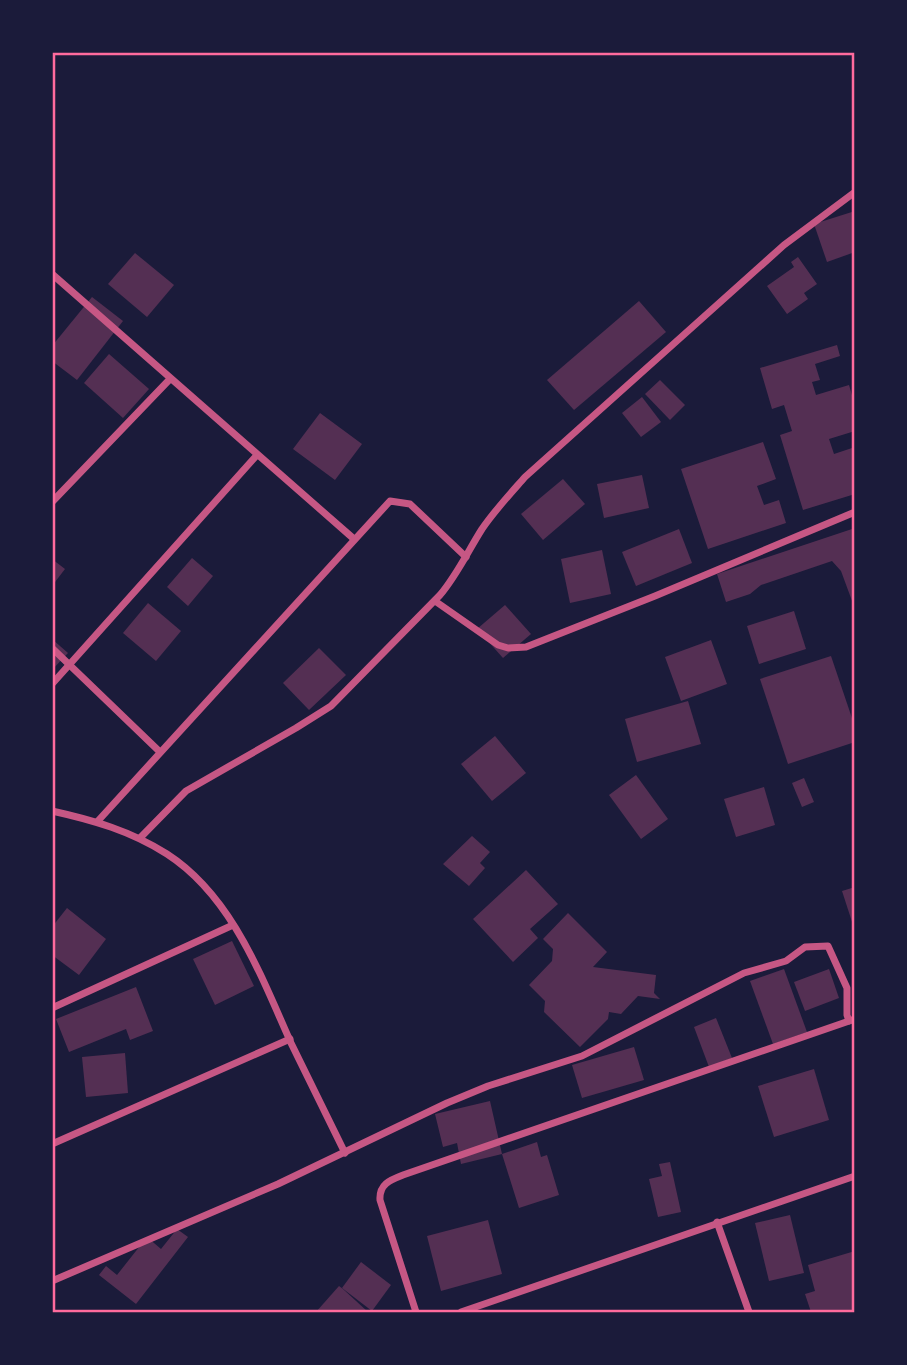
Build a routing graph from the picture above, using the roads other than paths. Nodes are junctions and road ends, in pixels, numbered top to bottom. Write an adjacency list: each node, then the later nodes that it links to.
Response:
1 (855, 192): 8 (street)
2 (52, 274): 3 (street)
3 (170, 379): 4 (street); 5 (street)
4 (257, 455): 7 (street); 11 (street)
5 (52, 502)
6 (855, 512): 9 (street)
7 (354, 539): 8 (street); 13 (street)
8 (466, 557): 9 (street)
9 (435, 601): 16 (street)
10 (52, 648): 11 (street)
11 (70, 665): 12 (street); 13 (street)
12 (52, 684)
13 (160, 752): 15 (street)
14 (52, 811): 15 (street)
15 (97, 822): 16 (street)
16 (140, 838): 17 (street)
17 (233, 925): 18 (street); 21 (street)
18 (52, 1008)
19 (855, 1012): 20 (street)
20 (852, 1020): 23 (street); 27 (street)
21 (289, 1039): 22 (street); 23 (street)
22 (52, 1144)
23 (345, 1153): 26 (street)
24 (855, 1176): 25 (street)
25 (717, 1222): 28 (street); 29 (street)
26 (52, 1281)
27 (416, 1312)
28 (461, 1312)
29 (750, 1312)

